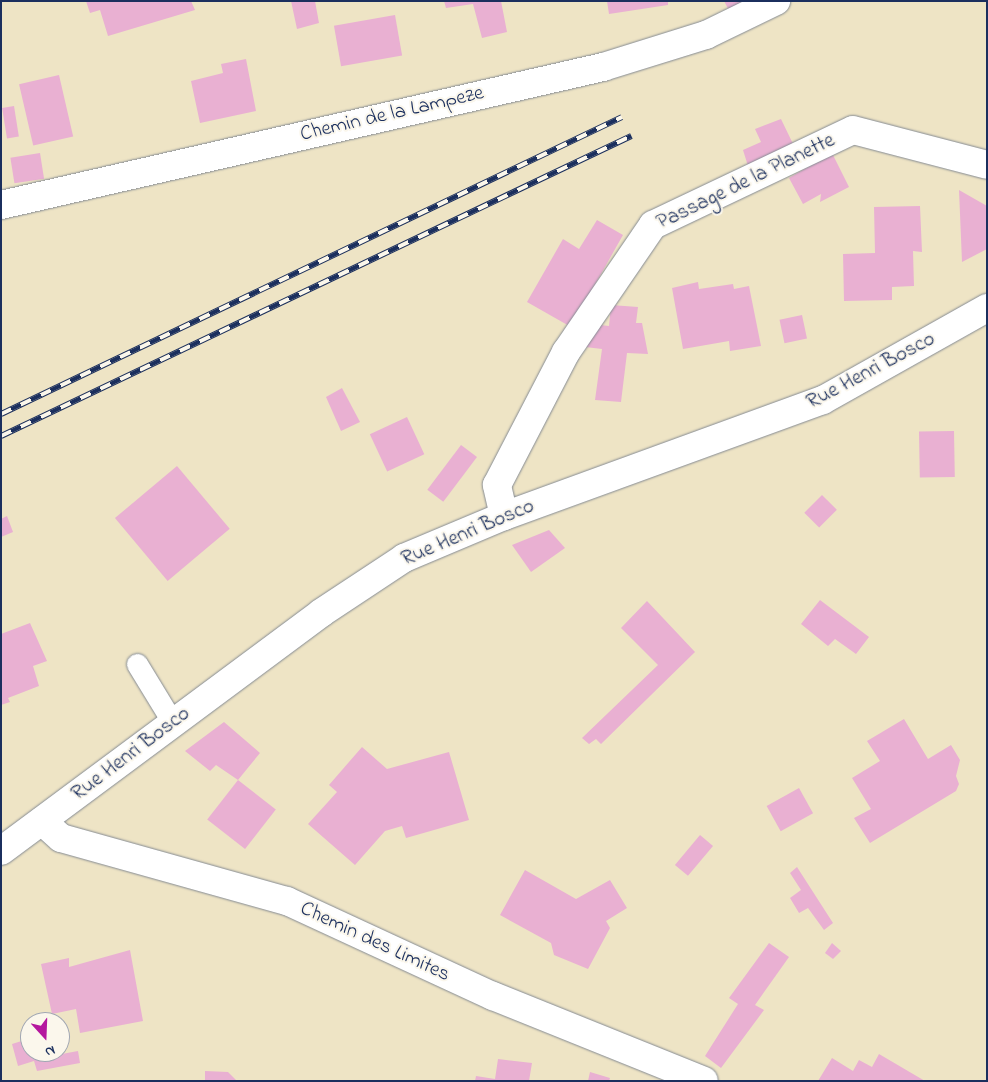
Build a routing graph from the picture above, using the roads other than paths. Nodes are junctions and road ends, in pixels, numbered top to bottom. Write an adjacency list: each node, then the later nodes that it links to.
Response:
1 (776, 1): 3 (street, Chemin de la Lampeze)
2 (987, 165): 5 (street, Passage de la Planette)
3 (1, 205)
4 (987, 308): 5 (street, Rue Henri Bosco)
5 (504, 516): 7 (street, Rue Henri Bosco)
6 (137, 664): 7 (lane)
7 (173, 723): 8 (street, Rue Henri Bosco)
8 (42, 821): 9 (street, Rue Henri Bosco); 10 (street, Chemin des Limites)
9 (1, 851)
10 (704, 1081)

